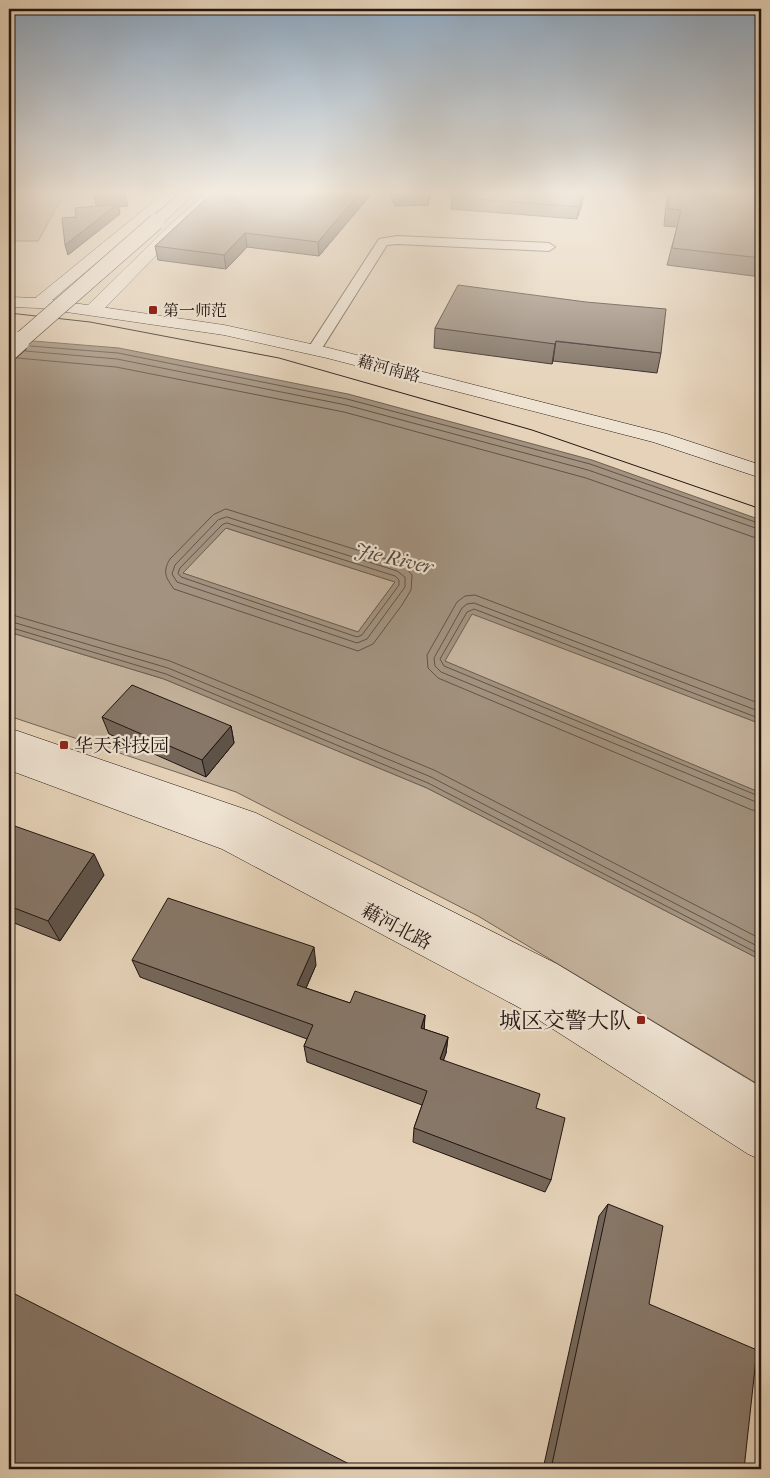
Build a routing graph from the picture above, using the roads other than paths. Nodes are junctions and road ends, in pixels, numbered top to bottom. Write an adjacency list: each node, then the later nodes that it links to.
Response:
1 (87, 263): 6 (main road)
2 (109, 263): 9 (main road, bridge)
3 (140, 263): 7 (main road)
4 (370, 263): 8 (street)
5 (9, 302): 6 (main road, 藉河南路)
6 (39, 303): 7 (main road, 藉河南路)
7 (93, 310): 8 (main road, 藉河南路)
8 (314, 350): 10 (main road, 藉河南路)
9 (9, 351)
10 (761, 472)
11 (9, 738): 13 (main road, 藉河北路)
12 (9, 759): 14 (main road, 藉河北路)
13 (761, 1108)
14 (761, 1141)

